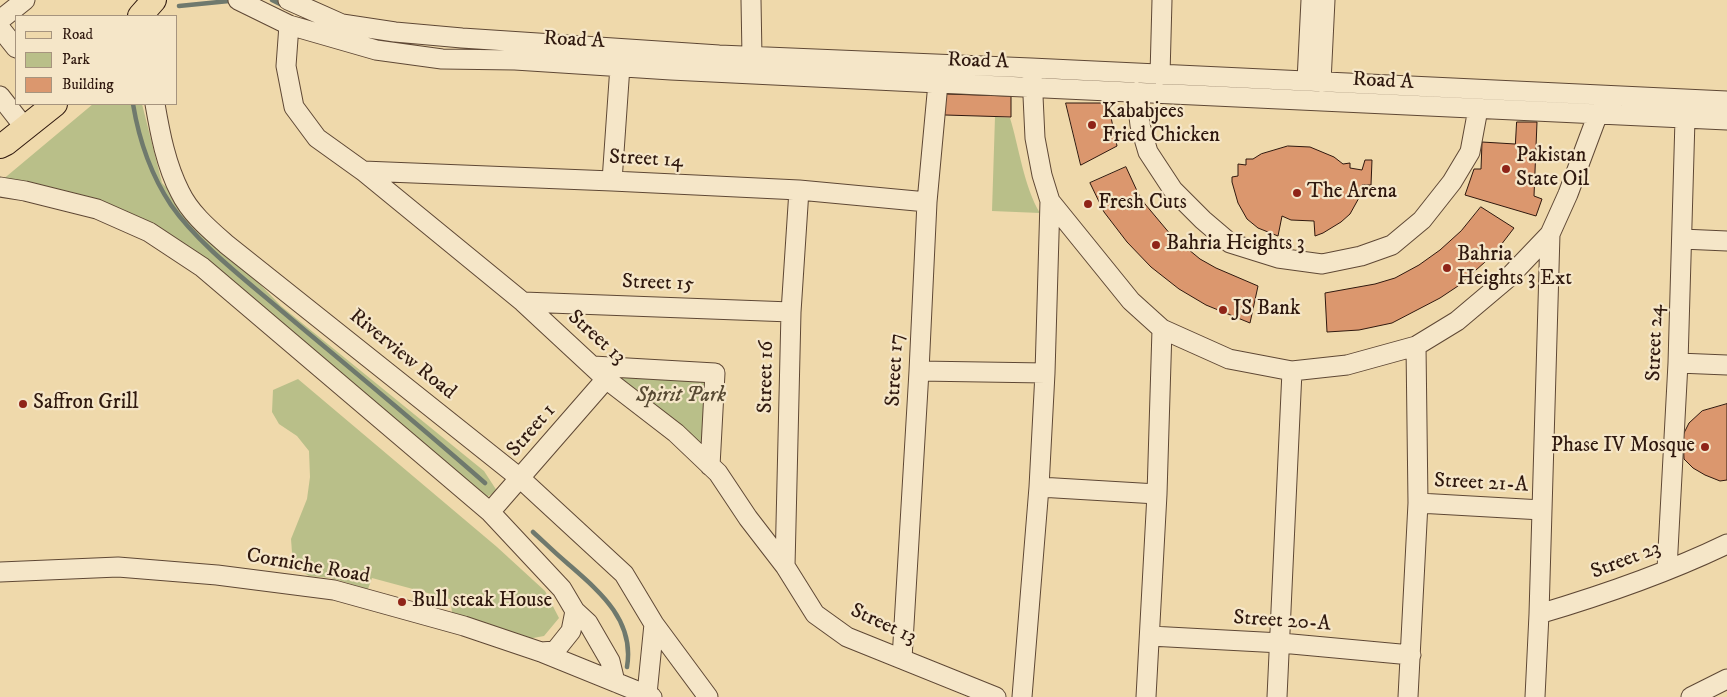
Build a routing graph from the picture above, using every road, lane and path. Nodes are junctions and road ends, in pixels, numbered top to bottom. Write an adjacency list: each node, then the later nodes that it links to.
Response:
1 (25, 0): 8 (street)
2 (238, 0): 9 (street, Road A)
3 (288, 0): 12 (street, Road A)
4 (751, 0): 12 (street)
5 (1162, 0): 15 (street)
6 (1311, 0): 16 (street)
7 (1325, 0): 16 (street)
8 (0, 20)
9 (288, 25): 13 (street, Road A); 30 (street, Street 13)
10 (0, 28): 11 (street)
11 (15, 47)
12 (752, 56): 14 (street, Road A)
13 (620, 66): 17 (street, Road A); 31 (street)
14 (1031, 68): 15 (street, Road A); 18 (street)
15 (1160, 75): 16 (street, Road A)
16 (1314, 81): 24 (street, Road A)
17 (938, 83): 18 (street, Road A); 35 (street, Street 17)
18 (1034, 87): 19 (street, Road A); 34 (street)
19 (1136, 92): 25 (street, Road A); 25 (street)
20 (0, 96): 28 (street)
21 (1727, 101): 24 (street, Road A)
22 (54, 105): 28 (main road)
23 (155, 105): 51 (street, Riverview Road)
24 (1601, 105): 25 (street, Road A); 26 (street, Road A); 36 (street)
25 (1478, 109)
26 (1685, 119): 27 (street, Road A); 37 (street, Street 24)
27 (1727, 120)
28 (25, 128): 29 (main road)
29 (0, 146)
30 (363, 171): 31 (street, Street 14); 39 (street, Street 13)
31 (612, 181): 33 (street, Street 14)
32 (0, 187): 56 (street)
33 (799, 190): 35 (street, Street 14); 40 (street, Street 16)
34 (1050, 201): 41 (street); 48 (street)
35 (926, 202): 46 (street, Street 17)
36 (1550, 234): 42 (street); 55 (street)
37 (1682, 239): 38 (street); 43 (street, Street 24)
38 (1727, 241)
39 (523, 302): 40 (street, Street 15); 45 (street, Street 13)
40 (791, 312): 58 (street, Street 16)
41 (1162, 329): 47 (street); 53 (street)
42 (1416, 346): 47 (street); 54 (street)
43 (1678, 363): 44 (street); 59 (street, Street 24)
44 (1727, 365)
45 (593, 366): 49 (street, Street 13); 50 (street)
46 (919, 371): 48 (street); 68 (street, Street 17)
47 (1292, 371): 65 (street)
48 (1045, 373): 52 (street)
49 (606, 378): 50 (street, Street 13); 51 (street, Street 1)
50 (710, 466): 58 (street, Street 13)
51 (521, 478): 56 (street, Street 1); 63 (street, Riverview Road)
52 (1039, 487): 53 (street); 74 (street)
53 (1157, 494): 64 (street)
54 (1418, 502): 55 (street, Street 21-A); 67 (street)
55 (1542, 510): 62 (street)
56 (490, 512): 61 (street)
57 (1727, 544): 59 (street, Street 23)
58 (785, 566): 68 (street, Street 13)
59 (1667, 569): 62 (street, Street 23)
60 (0, 572): 66 (street, Corniche Road)
61 (575, 610): 66 (street); 70 (street)
62 (1539, 614): 78 (street)
63 (654, 624): 71 (street); 72 (street, Riverview Road)
64 (1150, 636): 65 (street, Street 20-A); 75 (street)
65 (1281, 644): 67 (street, Street 20-A); 76 (street)
66 (541, 652): 70 (street, Corniche Road)
67 (1412, 656): 77 (street)
68 (902, 660): 73 (street, Street 13)
69 (1727, 679): 79 (street)
70 (615, 682): 71 (street, Corniche Road)
71 (650, 696)
72 (708, 697)
73 (996, 697)
74 (1022, 697)
75 (1146, 697)
76 (1277, 697)
77 (1408, 697)
78 (1535, 697)
79 (1691, 697)

